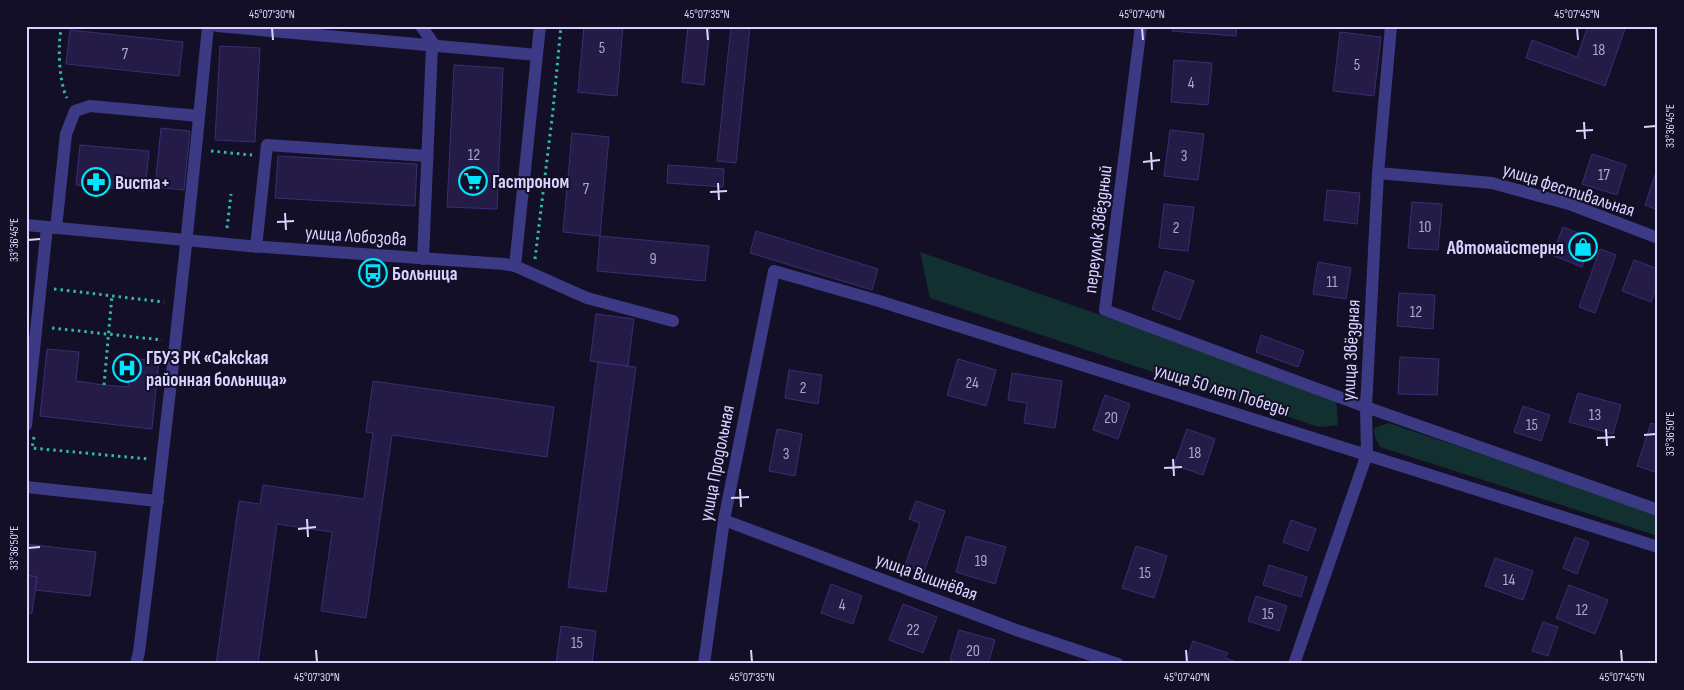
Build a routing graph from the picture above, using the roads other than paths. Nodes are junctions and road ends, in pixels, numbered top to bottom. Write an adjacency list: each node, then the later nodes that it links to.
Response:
1 (208, 26): 9 (street)
2 (217, 26): 7 (street)
3 (420, 26): 7 (street)
4 (540, 26): 8 (street)
5 (1141, 26): 22 (street, переулок Звёздный)
6 (1390, 26): 11 (street, улица Звёздная)
7 (433, 46): 8 (street); 10 (street)
8 (537, 54): 18 (street)
9 (199, 116): 13 (street); 15 (street)
10 (427, 156): 16 (street); 17 (street)
11 (1378, 173): 14 (street, улица фестивальная); 22 (street, улица Звёздная)
12 (26, 225): 13 (street, улица Лобозова)
13 (52, 228): 15 (street, улица Лобозова); 21 (street)
14 (1658, 238)
15 (187, 241): 16 (street, улица Лобозова); 26 (street)
16 (256, 247): 17 (street, улица Лобозова)
17 (423, 259): 18 (street, улица Лобозова)
18 (524, 269): 20 (street, улица Лобозова)
19 (774, 271): 24 (street, улица 50 лет Победы); 28 (street, улица Продольная)
20 (673, 321)
21 (28, 393): 23 (street)
22 (1366, 407): 24 (street, улица Звёздная); 27 (street)
23 (26, 425)
24 (1366, 454): 29 (street, улица 50 лет Победы); 33 (street, улица Звёздная)
25 (26, 488): 26 (street)
26 (158, 501): 30 (street)
27 (1658, 510)
28 (724, 520): 31 (street, улица Продольная); 32 (street, улица Вишнёвая)
29 (1658, 547)
30 (136, 664)
31 (704, 664)
32 (1118, 664)
33 (1294, 664)

